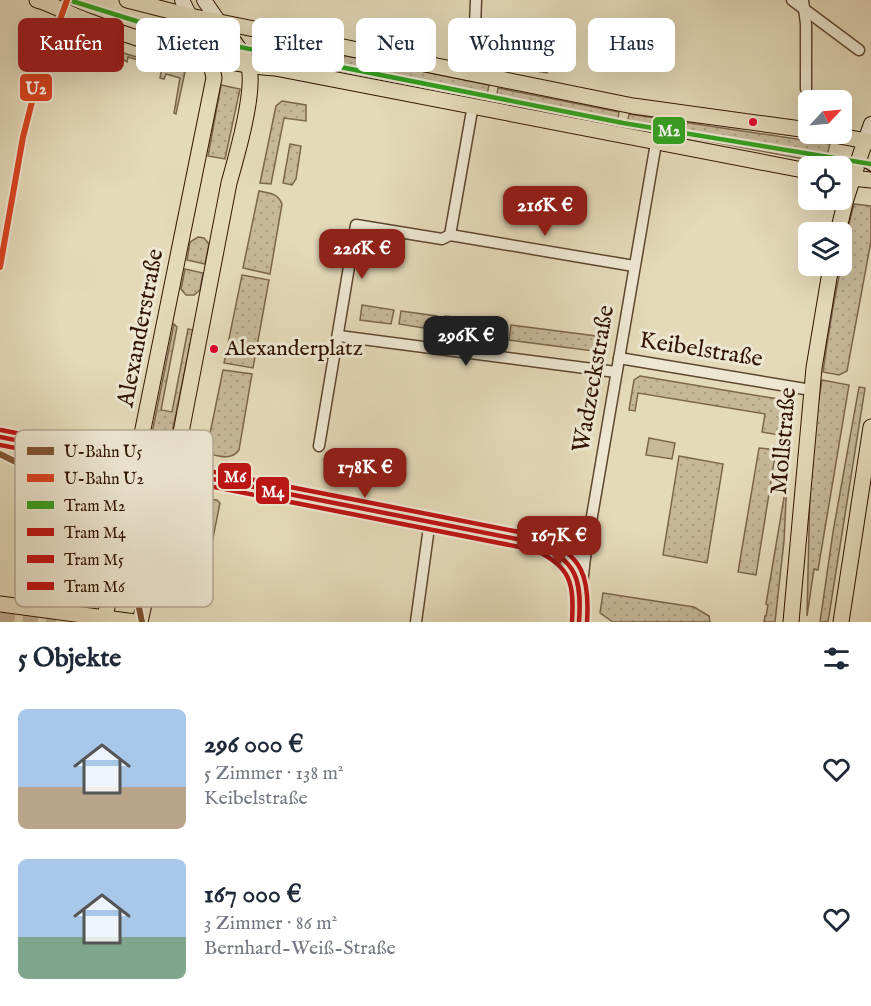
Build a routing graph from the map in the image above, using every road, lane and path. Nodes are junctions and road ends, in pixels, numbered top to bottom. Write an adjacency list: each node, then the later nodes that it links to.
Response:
1 (37, 0): 12 (main road)
2 (127, 0): 8 (main road)
3 (182, 0): 8 (street)
4 (204, 0): 10 (street)
5 (476, 0): 18 (street)
6 (792, 0): 7 (street)
7 (803, 4): 13 (street); 19 (street)
8 (190, 16): 9 (main road)
9 (200, 18)
10 (216, 18)
11 (240, 26): 18 (main road)
12 (136, 37)
13 (859, 50)
14 (240, 51): 16 (main road)
15 (240, 63): 16 (main road)
16 (249, 64): 20 (main road); 39 (main road)
17 (213, 72): 38 (main road, Alexanderstraße)
18 (470, 73): 22 (main road)
19 (806, 89)
20 (473, 105): 25 (main road); 30 (street)
21 (871, 124): 24 (street)
22 (798, 129)
23 (852, 138): 24 (main road)
24 (868, 141): 26 (main road)
25 (656, 143): 27 (main road); 31 (street, Wadzeckstraße)
26 (852, 168)
27 (798, 169)
28 (852, 178): 29 (main road)
29 (871, 180)
30 (450, 235): 31 (street); 33 (street)
31 (634, 266): 34 (street, Wadzeckstraße)
32 (829, 276): 36 (main road, Mollstraße)
33 (339, 336): 35 (street, Keibelstraße); 40 (street)
34 (619, 358): 35 (street, Wadzeckstraße); 36 (street, Keibelstraße)
35 (616, 372): 44 (street, Wadzeckstraße)
36 (811, 390): 53 (main road, Mollstraße)
37 (871, 427): 41 (main road)
38 (143, 430)
39 (181, 430)
40 (320, 446)
41 (868, 465): 54 (main road)
42 (340, 509): 43 (street)
43 (429, 526): 44 (street); 51 (street)
44 (585, 557): 52 (street, Wadzeckstraße)
45 (0, 604): 47 (main road)
46 (143, 607): 50 (main road)
47 (49, 617): 48 (main road)
48 (105, 620): 49 (main road)
49 (135, 622)
50 (140, 622)
51 (416, 622)
52 (578, 622)
53 (791, 622)
54 (841, 622)

